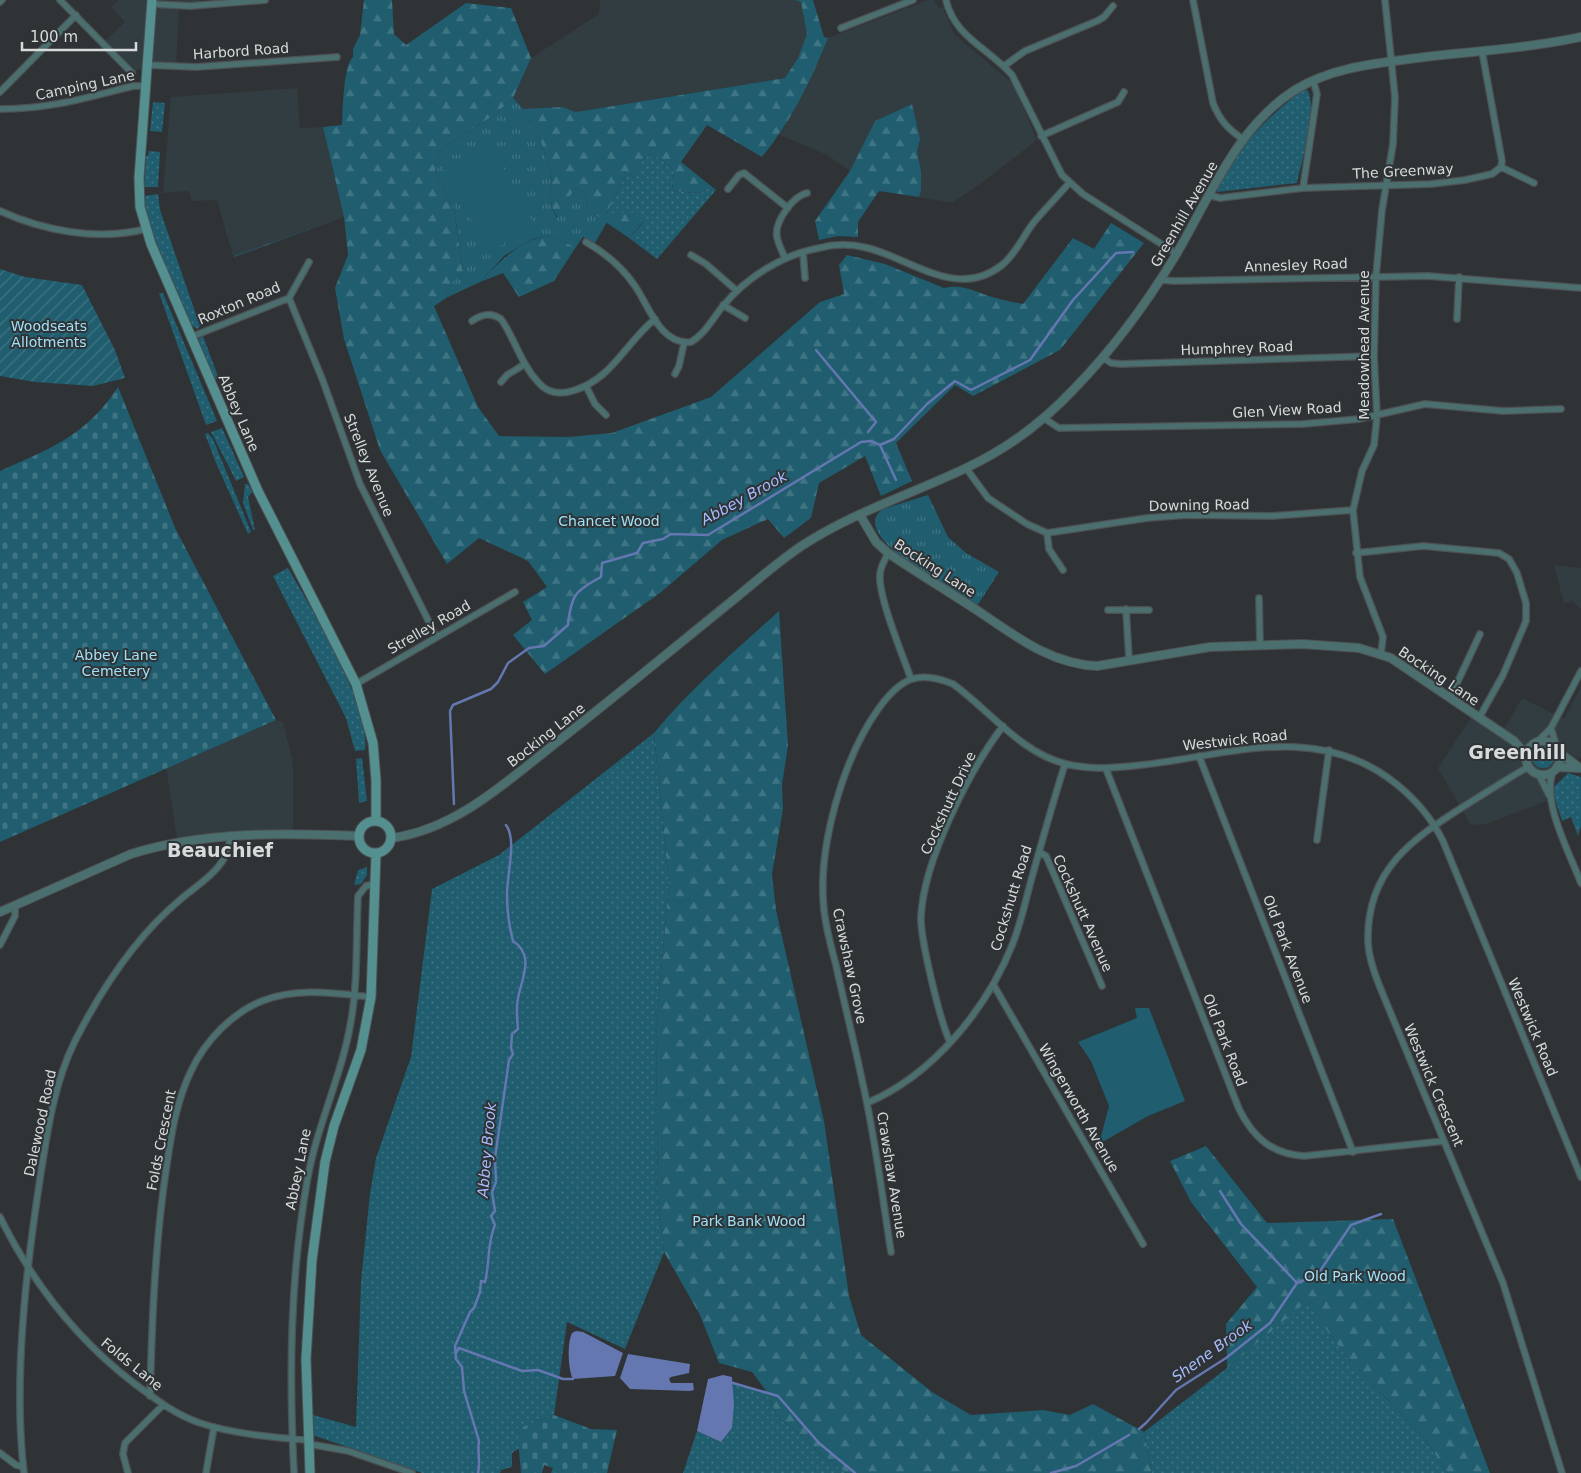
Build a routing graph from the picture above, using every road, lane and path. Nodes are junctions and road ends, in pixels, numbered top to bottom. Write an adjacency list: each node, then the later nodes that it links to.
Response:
1 (60, 0): 9 (street)
2 (265, 0): 7 (street)
3 (913, 0): 10 (street)
4 (946, 0): 16 (street)
5 (1193, 0): 24 (street)
6 (1384, 0): 14 (street, Meadowhead Avenue)
7 (152, 2): 15 (main road, Abbey Lane)
8 (1113, 6): 16 (street)
9 (76, 15): 17 (street); 20 (street)
10 (841, 28)
11 (1581, 37): 12 (street, Greenhill Avenue)
12 (1482, 51): 14 (street, Greenhill Avenue); 25 (street)
13 (337, 57): 15 (street, Harbord Road)
14 (1393, 61): 18 (street, Greenhill Avenue); 28 (street, Meadowhead Avenue)
15 (147, 65): 19 (main road, Abbey Lane)
16 (1004, 66): 23 (street)
17 (132, 73)
18 (1314, 80): 24 (street, Greenhill Avenue); 29 (street)
19 (146, 86): 22 (street, Camping Lane); 35 (main road, Abbey Lane)
20 (0, 92)
21 (1124, 92): 23 (street)
22 (0, 109)
23 (1041, 136): 26 (street)
24 (1244, 140): 32 (street, Greenhill Avenue)
25 (1501, 167): 27 (street); 28 (street, The Greenway)
26 (1070, 183): 37 (street); 38 (street)
27 (1534, 183)
28 (1386, 186): 29 (street, The Greenway); 42 (street, Meadowhead Avenue)
29 (1303, 188): 32 (street, The Greenway)
30 (728, 189): 33 (street)
31 (807, 193): 33 (street)
32 (1208, 196): 38 (street, Greenhill Avenue)
33 (788, 208): 40 (street)
34 (0, 211): 35 (street)
35 (146, 229): 54 (main road, Abbey Lane)
36 (586, 242): 52 (street)
37 (803, 252): 40 (street); 44 (street)
38 (1177, 254): 45 (street, Greenhill Avenue)
39 (691, 255): 47 (street)
40 (786, 259): 47 (street)
41 (309, 262): 48 (street, Roxton Road)
42 (1376, 276): 43 (street, Annesley Road); 45 (street, Annesley Road); 56 (street, Meadowhead Avenue)
43 (1459, 277): 46 (street, Annesley Road); 51 (street)
44 (805, 278)
45 (1161, 280): 57 (street, Greenhill Avenue)
46 (1581, 288)
47 (737, 291): 49 (street)
48 (289, 298): 54 (street, Roxton Road); 79 (street, Strelley Avenue)
49 (724, 305): 50 (street); 55 (street)
50 (745, 318)
51 (1456, 319)
52 (654, 320): 55 (street); 61 (street)
53 (472, 322): 58 (street)
54 (191, 337): 85 (main road, Abbey Lane)
55 (684, 343): 59 (street)
56 (1374, 356): 57 (street, Humphrey Road); 64 (street, Meadowhead Avenue)
57 (1102, 357): 65 (street, Greenhill Avenue)
58 (525, 364): 60 (street); 61 (street)
59 (675, 374)
60 (501, 382)
61 (586, 386): 63 (street)
62 (1561, 409): 64 (street, Glen View Road)
63 (606, 415)
64 (1377, 416): 65 (street, Glen View Road); 67 (street, Meadowhead Avenue)
65 (1044, 419): 66 (street, Greenhill Avenue)
66 (966, 468): 68 (street, Greenhill Avenue); 69 (street)
67 (1353, 510): 69 (street, Downing Road); 71 (street, Meadowhead Avenue)
68 (860, 514): 70 (street, Bocking Lane); 108 (street, Bocking Lane)
69 (1047, 533): 72 (street)
70 (888, 553): 82 (street, Bocking Lane); 84 (street)
71 (1356, 553): 81 (street, Meadowhead Avenue); 87 (street)
72 (1063, 570)
73 (514, 592): 79 (street, Strelley Road)
74 (1259, 598): 80 (street)
75 (1126, 609): 76 (street); 77 (street); 82 (street)
76 (1108, 610)
77 (1149, 610)
78 (1480, 634): 86 (street)
79 (436, 636): 85 (street, Strelley Road)
80 (1260, 644): 81 (street, Bocking Lane); 82 (street, Bocking Lane)
81 (1381, 653): 86 (street, Bocking Lane)
82 (1129, 660)
83 (1581, 671): 89 (street)
84 (911, 679): 88 (street, Westwick Road); 122 (street, Crawshaw Grove)
85 (356, 684): 104 (main road, Abbey Lane)
86 (1450, 698): 87 (street, Bocking Lane)
87 (1479, 718): 90 (street, Bocking Lane)
88 (1003, 726): 97 (street, Westwick Road); 121 (street, Cockshutt Drive)
89 (1551, 728): 91 (street); 92 (street)
90 (1514, 741): 91 (street, Bocking Lane); 95 (street, Bocking Lane)
91 (1536, 742): 92 (street); 95 (street)
92 (1556, 745): 94 (street)
93 (1330, 750): 96 (street, Westwick Road); 105 (street, Westwick Road); 109 (street)
94 (1560, 754): 99 (street); 101 (street)
95 (1526, 755): 98 (street)
96 (1199, 756): 100 (street, Westwick Road); 124 (street, Old Park Avenue)
97 (1065, 764): 100 (street, Westwick Road); 110 (street, Cockshutt Road)
98 (1528, 767): 102 (street); 105 (street, Westwick Crescent)
99 (1581, 768): 101 (street)
100 (1106, 769): 124 (street, Old Park Road)
101 (1555, 770): 102 (street); 103 (street)
102 (1539, 775): 103 (street)
103 (1550, 797): 112 (street)
104 (376, 821): 106 (main road); 108 (main road)
105 (1435, 824): 123 (street, Westwick Crescent); 125 (street, Westwick Road)
106 (359, 836): 107 (street); 111 (main road)
107 (230, 837): 114 (street); 129 (street, Dalewood Road)
108 (392, 838): 111 (main road)
109 (1317, 840)
110 (1039, 852): 117 (street, Cockshutt Road); 118 (street, Cockshutt Avenue)
111 (376, 854): 113 (main road, Abbey Lane)
112 (1581, 883)
113 (374, 884): 119 (street, Abbey Lane); 120 (main road, Abbey Lane)
114 (14, 905): 115 (street); 116 (street)
115 (0, 912)
116 (0, 945)
117 (993, 984): 121 (street, Cockshutt Road); 127 (street, Wingerworth Avenue)
118 (1102, 986)
119 (354, 995): 120 (street, Folds Crescent); 130 (street, Folds Crescent); 133 (street, Abbey Lane)
120 (371, 997): 134 (main road, Abbey Lane)
121 (950, 1042): 122 (street, Cockshutt Road)
122 (867, 1103): 128 (street, Crawshaw Avenue)
123 (1444, 1141): 124 (street, Old Park Road); 142 (street, Westwick Crescent)
124 (1353, 1152)
125 (1581, 1177)
126 (0, 1217): 129 (street, Folds Lane)
127 (1143, 1244)
128 (892, 1252)
129 (28, 1270): 130 (street, Folds Lane); 136 (street, Dalewood Road)
130 (150, 1396): 131 (street, Folds Lane)
131 (163, 1405): 132 (street, Folds Lane); 137 (street)
132 (214, 1427): 133 (street, Folds Lane); 138 (street)
133 (292, 1439): 134 (street, Folds Lane); 139 (street, Abbey Lane)
134 (309, 1442): 140 (main road, Abbey Lane); 141 (street, Folds Lane)
135 (0, 1453): 136 (street)
136 (23, 1470)
137 (128, 1473)
138 (206, 1473)
139 (294, 1473)
140 (310, 1473)
141 (412, 1473)
142 (1562, 1473)

